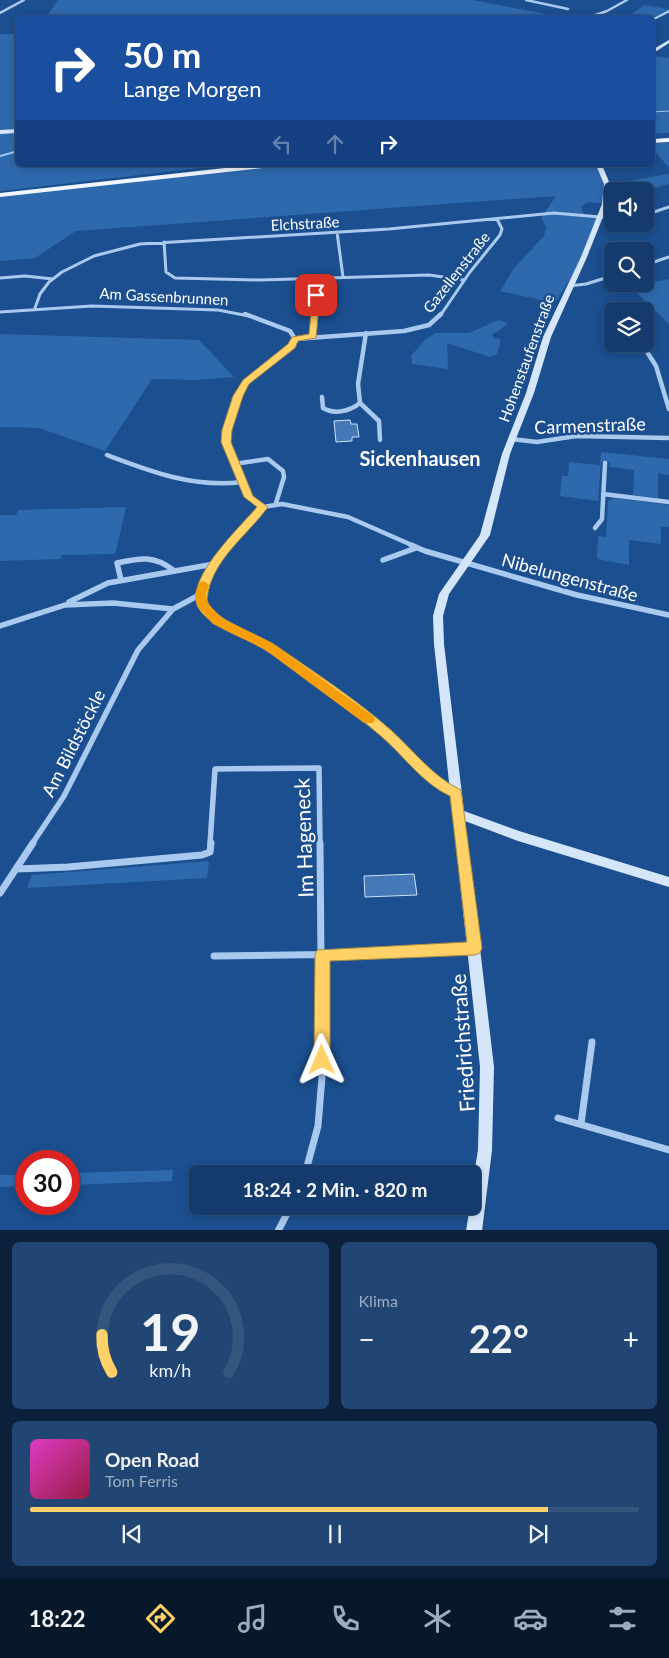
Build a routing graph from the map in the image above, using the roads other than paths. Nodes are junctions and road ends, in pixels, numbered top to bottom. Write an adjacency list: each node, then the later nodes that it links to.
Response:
1 (24, 0): 6 (street)
2 (526, 0): 4 (street)
3 (626, 0): 7 (street)
4 (568, 9)
5 (669, 10): 8 (street)
6 (0, 13)
7 (597, 15)
8 (655, 18)
9 (669, 41): 10 (street)
10 (655, 50)
11 (15, 131): 12 (street)
12 (0, 132)
13 (669, 140): 14 (main road)
14 (655, 141)
15 (254, 167): 17 (main road)
16 (599, 167): 20 (street, Hohenstaufenstraße)
17 (0, 195)
18 (669, 207): 19 (street)
19 (654, 212)
20 (600, 216): 21 (street, Elchstraße); 22 (street, Elchstraße); 33 (street, Hohenstaufenstraße)
21 (604, 217)
22 (497, 219): 23 (street, Elchstraße); 32 (street, Gazellenstraße)
23 (337, 232): 24 (street, Elchstraße); 27 (street)
24 (164, 242): 29 (street); 31 (street, Elchstraße)
25 (669, 257): 26 (street)
26 (654, 262)
27 (343, 277): 29 (street); 32 (street)
28 (0, 278): 31 (street)
29 (317, 278): 37 (street)
30 (604, 278): 33 (street)
31 (53, 279): 34 (street, Elchstraße)
32 (464, 280): 36 (street, Gazellenstraße)
33 (569, 286): 44 (street, Hohenstaufenstraße)
34 (35, 308): 35 (street, Am Gassenbrunnen); 38 (street, Am Gassenbrunnen)
35 (0, 312)
36 (366, 333): 37 (street, Gazellenstraße); 41 (street)
37 (313, 336): 38 (street, Gazellenstraße)
38 (295, 339): 48 (street)
39 (647, 352): 42 (street)
40 (322, 397): 41 (street)
41 (360, 403): 45 (street)
42 (669, 409)
43 (669, 438): 44 (street, Carmenstraße)
44 (511, 439): 57 (street, Hohenstaufenstraße)
45 (380, 440)
46 (107, 455): 49 (street)
47 (606, 463): 50 (street)
48 (234, 464): 49 (street); 52 (street)
49 (242, 482): 53 (street)
50 (603, 494): 51 (street); 54 (street)
51 (669, 502)
52 (276, 504): 53 (street); 55 (street, Nibelungenstraße)
53 (263, 507): 58 (street)
54 (595, 528)
55 (416, 548): 56 (street); 57 (street, Nibelungenstraße)
56 (383, 560)
57 (466, 562): 64 (street, Nibelungenstraße); 66 (street, Friedrichstraße)
58 (214, 564): 59 (street); 61 (street)
59 (173, 570): 60 (street); 60 (street)
60 (121, 580): 62 (street)
61 (201, 597): 63 (street); 66 (street)
62 (65, 605): 63 (street); 65 (street)
63 (173, 609): 68 (street, Am Bildstöckle)
64 (669, 615)
65 (0, 626)
66 (456, 793): 67 (street, Friedrichstraße)
67 (459, 814): 69 (street); 71 (street, Friedrichstraße)
68 (17, 868): 70 (street, Am Bildstöckle); 72 (street, Im Hageneck)
69 (669, 882)
70 (0, 893)
71 (475, 948): 72 (street); 81 (street, Friedrichstraße)
72 (322, 955): 73 (street); 78 (street)
73 (214, 956)
74 (592, 1042): 76 (street)
75 (558, 1118): 76 (street)
76 (581, 1124): 77 (street)
77 (669, 1150)
78 (309, 1165)
79 (286, 1215): 80 (street)
80 (278, 1230)
81 (474, 1230)

